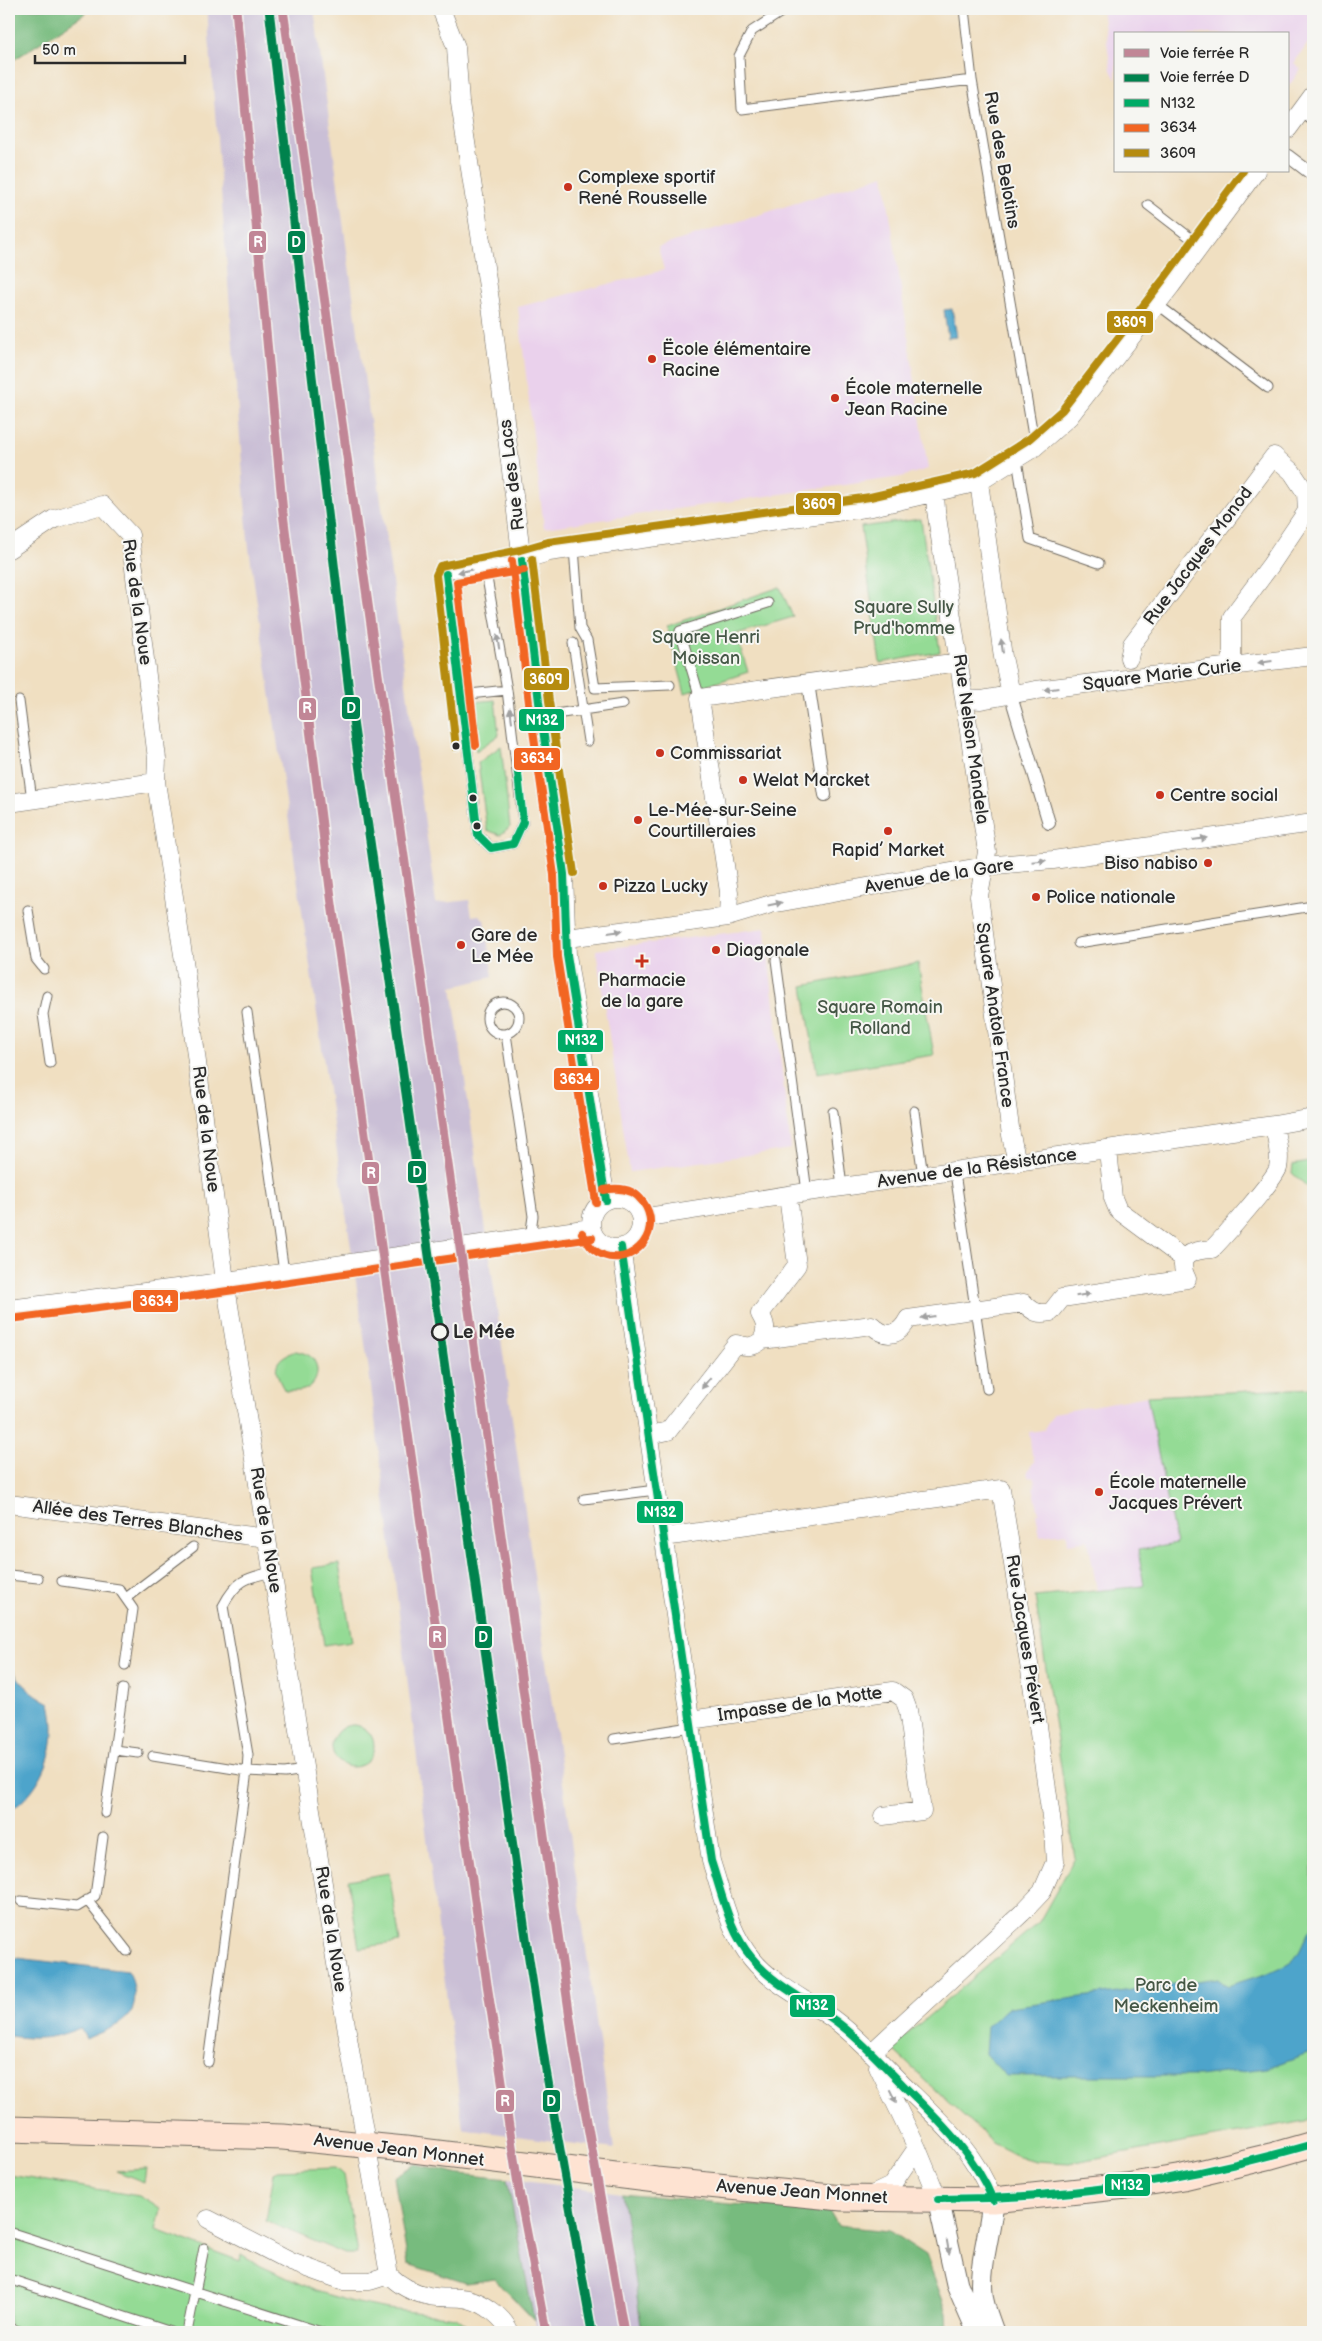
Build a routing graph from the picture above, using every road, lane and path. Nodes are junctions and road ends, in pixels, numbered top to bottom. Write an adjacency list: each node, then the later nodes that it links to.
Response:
1 (441, 9): 21 (street, Rue des Lacs)
2 (786, 9): 4 (lane, Rue des Belotins)
3 (964, 9): 4 (lane)
4 (972, 80): 15 (lane, Rue des Belotins)
5 (1313, 95): 6 (street)
6 (1307, 117): 7 (street)
7 (1290, 128)
8 (1290, 158): 10 (street)
9 (1255, 172): 12 (street)
10 (1313, 175)
11 (1148, 205): 12 (lane)
12 (1201, 246): 13 (street)
13 (1157, 304): 14 (lane); 15 (street)
14 (1268, 388)
15 (1035, 447): 16 (street)
16 (1016, 460): 17 (street); 22 (lane)
17 (979, 482): 18 (street); 35 (street, one-way to 17)
18 (935, 494): 20 (street); 28 (street, Rue Nelson Mandela)
19 (9, 548): 42 (street, Rue de la Noue)
20 (574, 548): 21 (street); 31 (lane)
21 (522, 560): 23 (lane); 40 (street, Rue des Lacs)
22 (1099, 563)
23 (485, 567): 32 (lane, one-way to 23); 33 (lane, one-way to 33)
24 (768, 603): 34 (lane)
25 (572, 644): 39 (lane)
26 (1313, 656): 29 (street, Square Marie Curie, one-way to 29)
27 (1129, 658): 29 (street, Rue Jacques Monod)
28 (959, 662): 30 (street); 36 (street, Rue Nelson Mandela)
29 (1232, 666): 35 (street, Square Marie Curie, one-way to 35)
30 (808, 683): 34 (street); 43 (street)
31 (670, 685)
32 (507, 690): 33 (lane); 33 (lane, one-way to 32)
33 (460, 695)
34 (700, 698): 51 (street)
35 (1012, 698): 36 (street, Square Marie Curie); 46 (street)
36 (965, 699): 48 (street, Rue Nelson Mandela)
37 (19, 701): 44 (lane)
38 (623, 704): 39 (lane)
39 (583, 710): 40 (lane); 41 (lane)
40 (542, 716): 52 (street, Rue des Lacs)
41 (588, 741)
42 (156, 782): 44 (street); 78 (street, Rue de la Noue)
43 (825, 795)
44 (32, 800): 45 (street)
45 (9, 803)
46 (1049, 824)
47 (1313, 826): 48 (street, Avenue de la Gare, one-way to 47)
48 (985, 866): 51 (street, Avenue de la Gare, one-way to 48); 65 (street, Square Anatole France)
49 (1313, 906): 53 (lane)
50 (28, 910): 55 (lane)
51 (728, 916): 52 (street, Avenue de la Gare, one-way to 51)
52 (567, 938): 71 (street, Rue des Lacs)
53 (1078, 943)
54 (776, 960): 69 (lane)
55 (44, 969)
56 (47, 996): 59 (lane)
57 (247, 1012): 77 (lane)
58 (506, 1034): 74 (lane)
59 (50, 1063)
60 (914, 1111): 67 (lane)
61 (833, 1112): 68 (lane)
62 (1313, 1118): 63 (street, Avenue de la Résistance)
63 (1274, 1125): 64 (street, Avenue de la Résistance); 76 (street)
64 (1108, 1150): 65 (street, Avenue de la Résistance); 76 (street)
65 (1018, 1163): 66 (street, Avenue de la Résistance)
66 (955, 1172): 67 (street, Avenue de la Résistance); 80 (lane)
67 (923, 1176): 68 (street, Avenue de la Résistance)
68 (842, 1187): 69 (street, Avenue de la Résistance)
69 (807, 1192): 70 (street, Avenue de la Résistance)
70 (788, 1196): 72 (street, Avenue de la Résistance); 81 (street)
71 (606, 1200): 72 (street); 73 (street)
72 (641, 1218): 75 (street)
73 (591, 1228): 74 (street); 75 (street)
74 (530, 1238): 77 (street)
75 (621, 1247): 83 (street)
76 (1184, 1259): 80 (street, one-way to 76)
77 (284, 1272): 78 (street)
78 (225, 1281): 79 (street); 88 (street, Rue de la Noue)
79 (9, 1309)
80 (976, 1310): 81 (street, one-way to 81); 82 (lane)
81 (762, 1340): 83 (street, one-way to 83)
82 (988, 1389)
83 (650, 1435): 84 (street)
84 (656, 1490): 85 (lane); 87 (street)
85 (584, 1499)
86 (9, 1504): 88 (street, Allée des Terres Blanches)
87 (664, 1537): 97 (street); 110 (street, Rue Jacques Prévert)
88 (267, 1538): 90 (street, Rue de la Noue)
89 (193, 1547): 94 (lane)
90 (272, 1572): 102 (street, Rue de la Noue); 103 (lane)
91 (9, 1575): 92 (lane)
92 (38, 1578)
93 (62, 1581): 94 (lane)
94 (126, 1598): 95 (lane)
95 (125, 1665)
96 (123, 1689): 99 (lane)
97 (690, 1724): 98 (lane); 105 (street, Impasse de la Motte); 110 (street)
98 (614, 1739)
99 (115, 1750): 100 (lane); 104 (lane)
100 (138, 1753)
101 (153, 1756): 103 (lane)
102 (304, 1770): 103 (lane); 114 (street, Rue de la Noue)
103 (248, 1771): 111 (lane)
104 (105, 1813)
105 (883, 1816)
106 (103, 1837): 107 (lane)
107 (87, 1900): 108 (lane); 109 (lane)
108 (21, 1901)
109 (127, 1951)
110 (870, 2053): 115 (street, one-way to 115); 118 (street)
111 (208, 2062)
112 (9, 2129): 114 (main road, Avenue Jean Monnet)
113 (1313, 2144): 118 (main road, Avenue Jean Monnet)
114 (366, 2145): 116 (main road, Avenue Jean Monnet); 122 (street, Rue de la Noue)
115 (917, 2148): 116 (street); 117 (street)
116 (865, 2199): 117 (main road, Avenue Jean Monnet)
117 (938, 2199): 118 (main road, Avenue Jean Monnet); 131 (street, one-way to 131)
118 (994, 2200): 132 (street)
119 (208, 2219): 122 (street)
120 (9, 2232): 124 (lane)
121 (204, 2248): 124 (lane)
122 (389, 2275): 130 (street)
123 (9, 2279): 127 (lane)
124 (195, 2291): 128 (lane); 129 (lane)
125 (9, 2328): 126 (lane)
126 (22, 2332)
127 (171, 2332)
128 (187, 2332)
129 (321, 2332)
130 (510, 2332)
131 (978, 2332)
132 (993, 2332)

